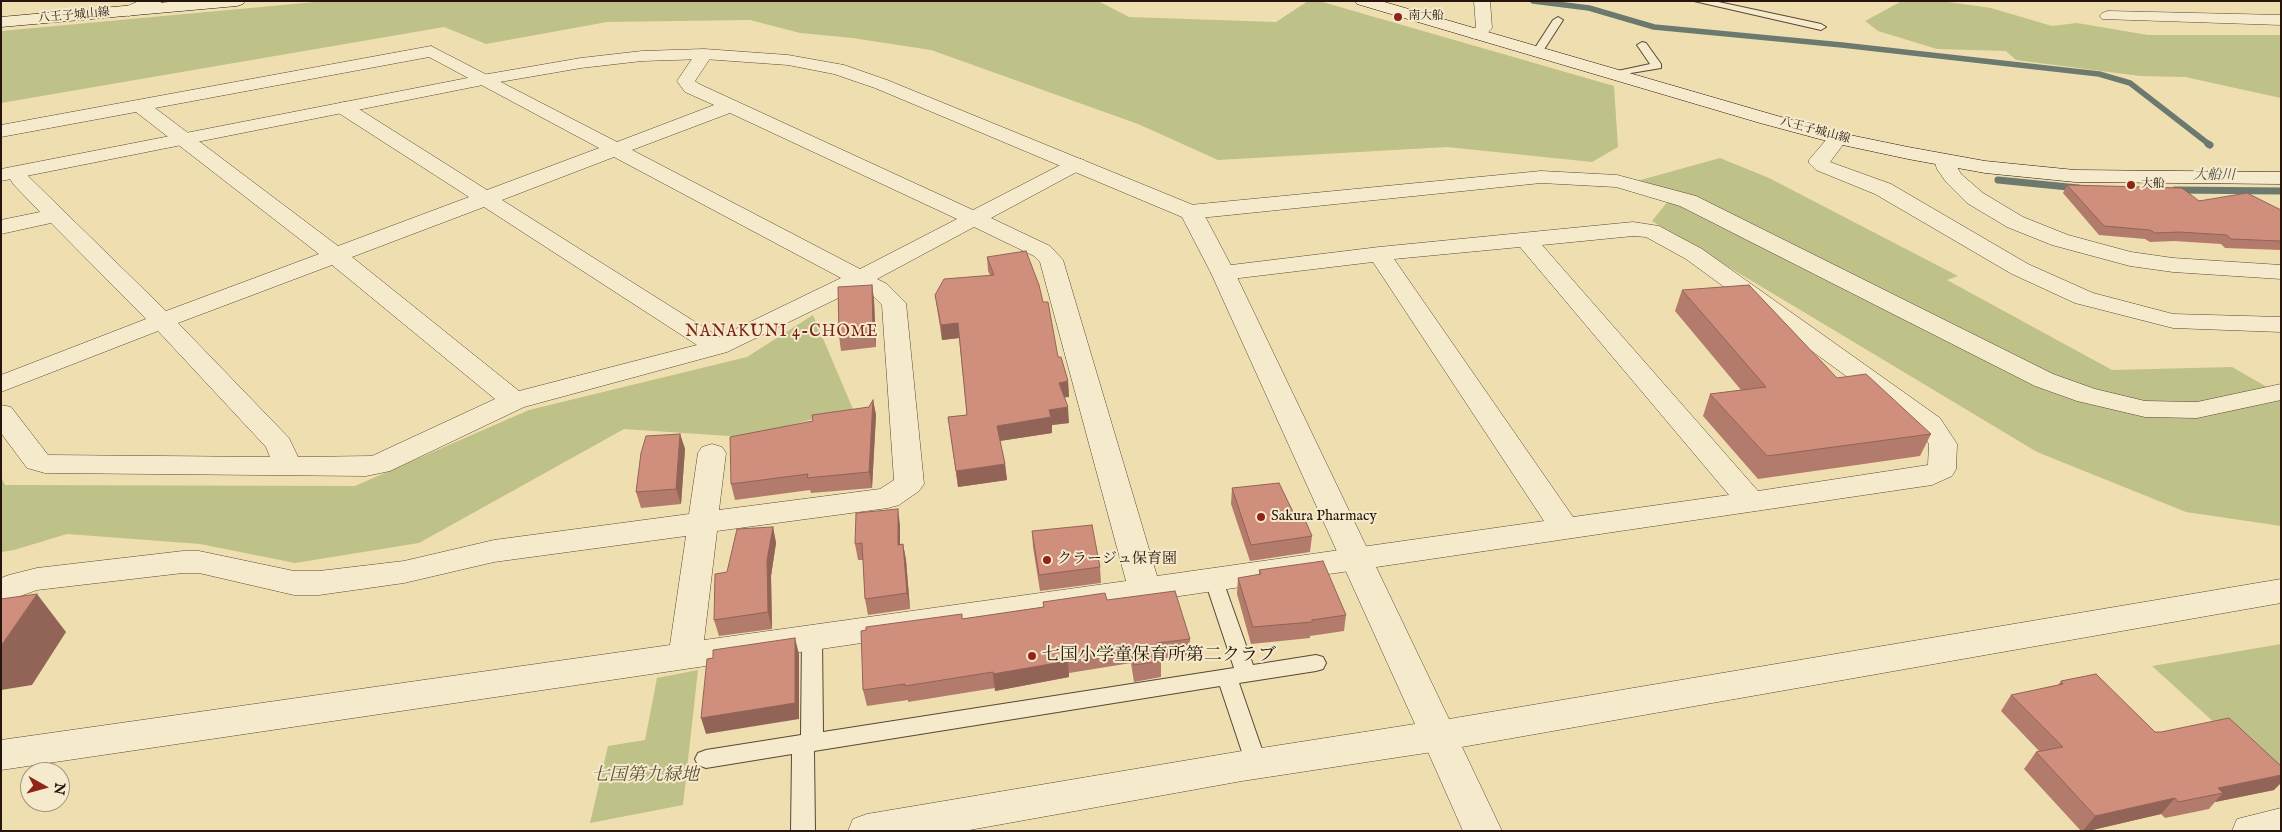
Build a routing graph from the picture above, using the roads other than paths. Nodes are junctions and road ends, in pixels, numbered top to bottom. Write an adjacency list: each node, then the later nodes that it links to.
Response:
1 (154, 1): 8 (street)
2 (237, 1): 7 (street, 八王子城山線)
3 (1363, 1): 15 (street, 八王子城山線)
4 (1482, 1): 15 (street)
5 (1699, 1): 14 (lane)
6 (2205, 1): 10 (street)
7 (195, 3): 8 (street, 八王子城山線)
8 (129, 11): 13 (street, 八王子城山線)
9 (2108, 16): 10 (street)
10 (2232, 19): 12 (street)
11 (1558, 20): 17 (lane)
12 (2281, 20)
13 (1, 22)
14 (1821, 27)
15 (1477, 34): 17 (street, 八王子城山線)
16 (1642, 45): 19 (lane)
17 (1538, 52): 19 (street, 八王子城山線)
18 (704, 54): 20 (street); 22 (street); 29 (street)
19 (1617, 74): 25 (street, 八王子城山線)
20 (488, 79): 21 (street); 23 (street); 27 (street)
21 (141, 106): 24 (street); 26 (street)
22 (732, 106): 27 (street); 35 (street)
23 (344, 108): 26 (street); 32 (street)
24 (1, 131)
25 (1838, 138): 28 (street, 八王子城山線); 44 (street)
26 (185, 139): 30 (street); 39 (street)
27 (615, 149): 32 (street); 42 (street)
28 (1944, 160): 31 (street, 八王子城山線); 40 (street)
29 (1077, 164): 33 (street); 35 (street)
30 (8, 174): 34 (street)
31 (2281, 178)
32 (484, 198): 39 (street); 45 (street)
33 (1190, 212): 41 (street); 47 (street)
34 (56, 215): 36 (street); 43 (street)
35 (975, 219): 42 (street); 57 (street)
36 (1, 227)
37 (1526, 239): 38 (street); 52 (street); 52 (street)
38 (1379, 254): 41 (street); 54 (street)
39 (336, 256): 43 (street); 48 (street)
40 (2281, 272)
41 (1223, 273): 55 (street)
42 (859, 279): 45 (street); 53 (street)
43 (162, 321): 46 (street); 51 (street)
44 (2281, 325)
45 (718, 347): 48 (street)
46 (1, 384)
47 (2281, 392)
48 (514, 400): 51 (street)
49 (1, 413): 51 (street)
50 (712, 453): 53 (street)
51 (288, 467)
52 (1751, 502): 54 (street)
53 (702, 523): 58 (street); 61 (street)
54 (1565, 529): 55 (street)
55 (1357, 558): 56 (street); 64 (street)
56 (1214, 578): 57 (street); 63 (lane)
57 (1144, 588): 60 (street)
58 (1, 591)
59 (2281, 591): 64 (street)
60 (812, 638): 61 (street); 65 (lane)
61 (685, 657): 66 (street)
62 (1316, 663): 63 (lane)
63 (1236, 676): 65 (lane); 68 (lane)
64 (1439, 736): 68 (street); 72 (street)
65 (807, 742): 67 (lane); 70 (lane)
66 (1, 755)
67 (706, 759)
68 (1256, 764): 71 (street)
69 (2281, 824): 73 (street)
70 (803, 831)
71 (867, 831)
72 (1483, 831)
73 (2250, 831)

